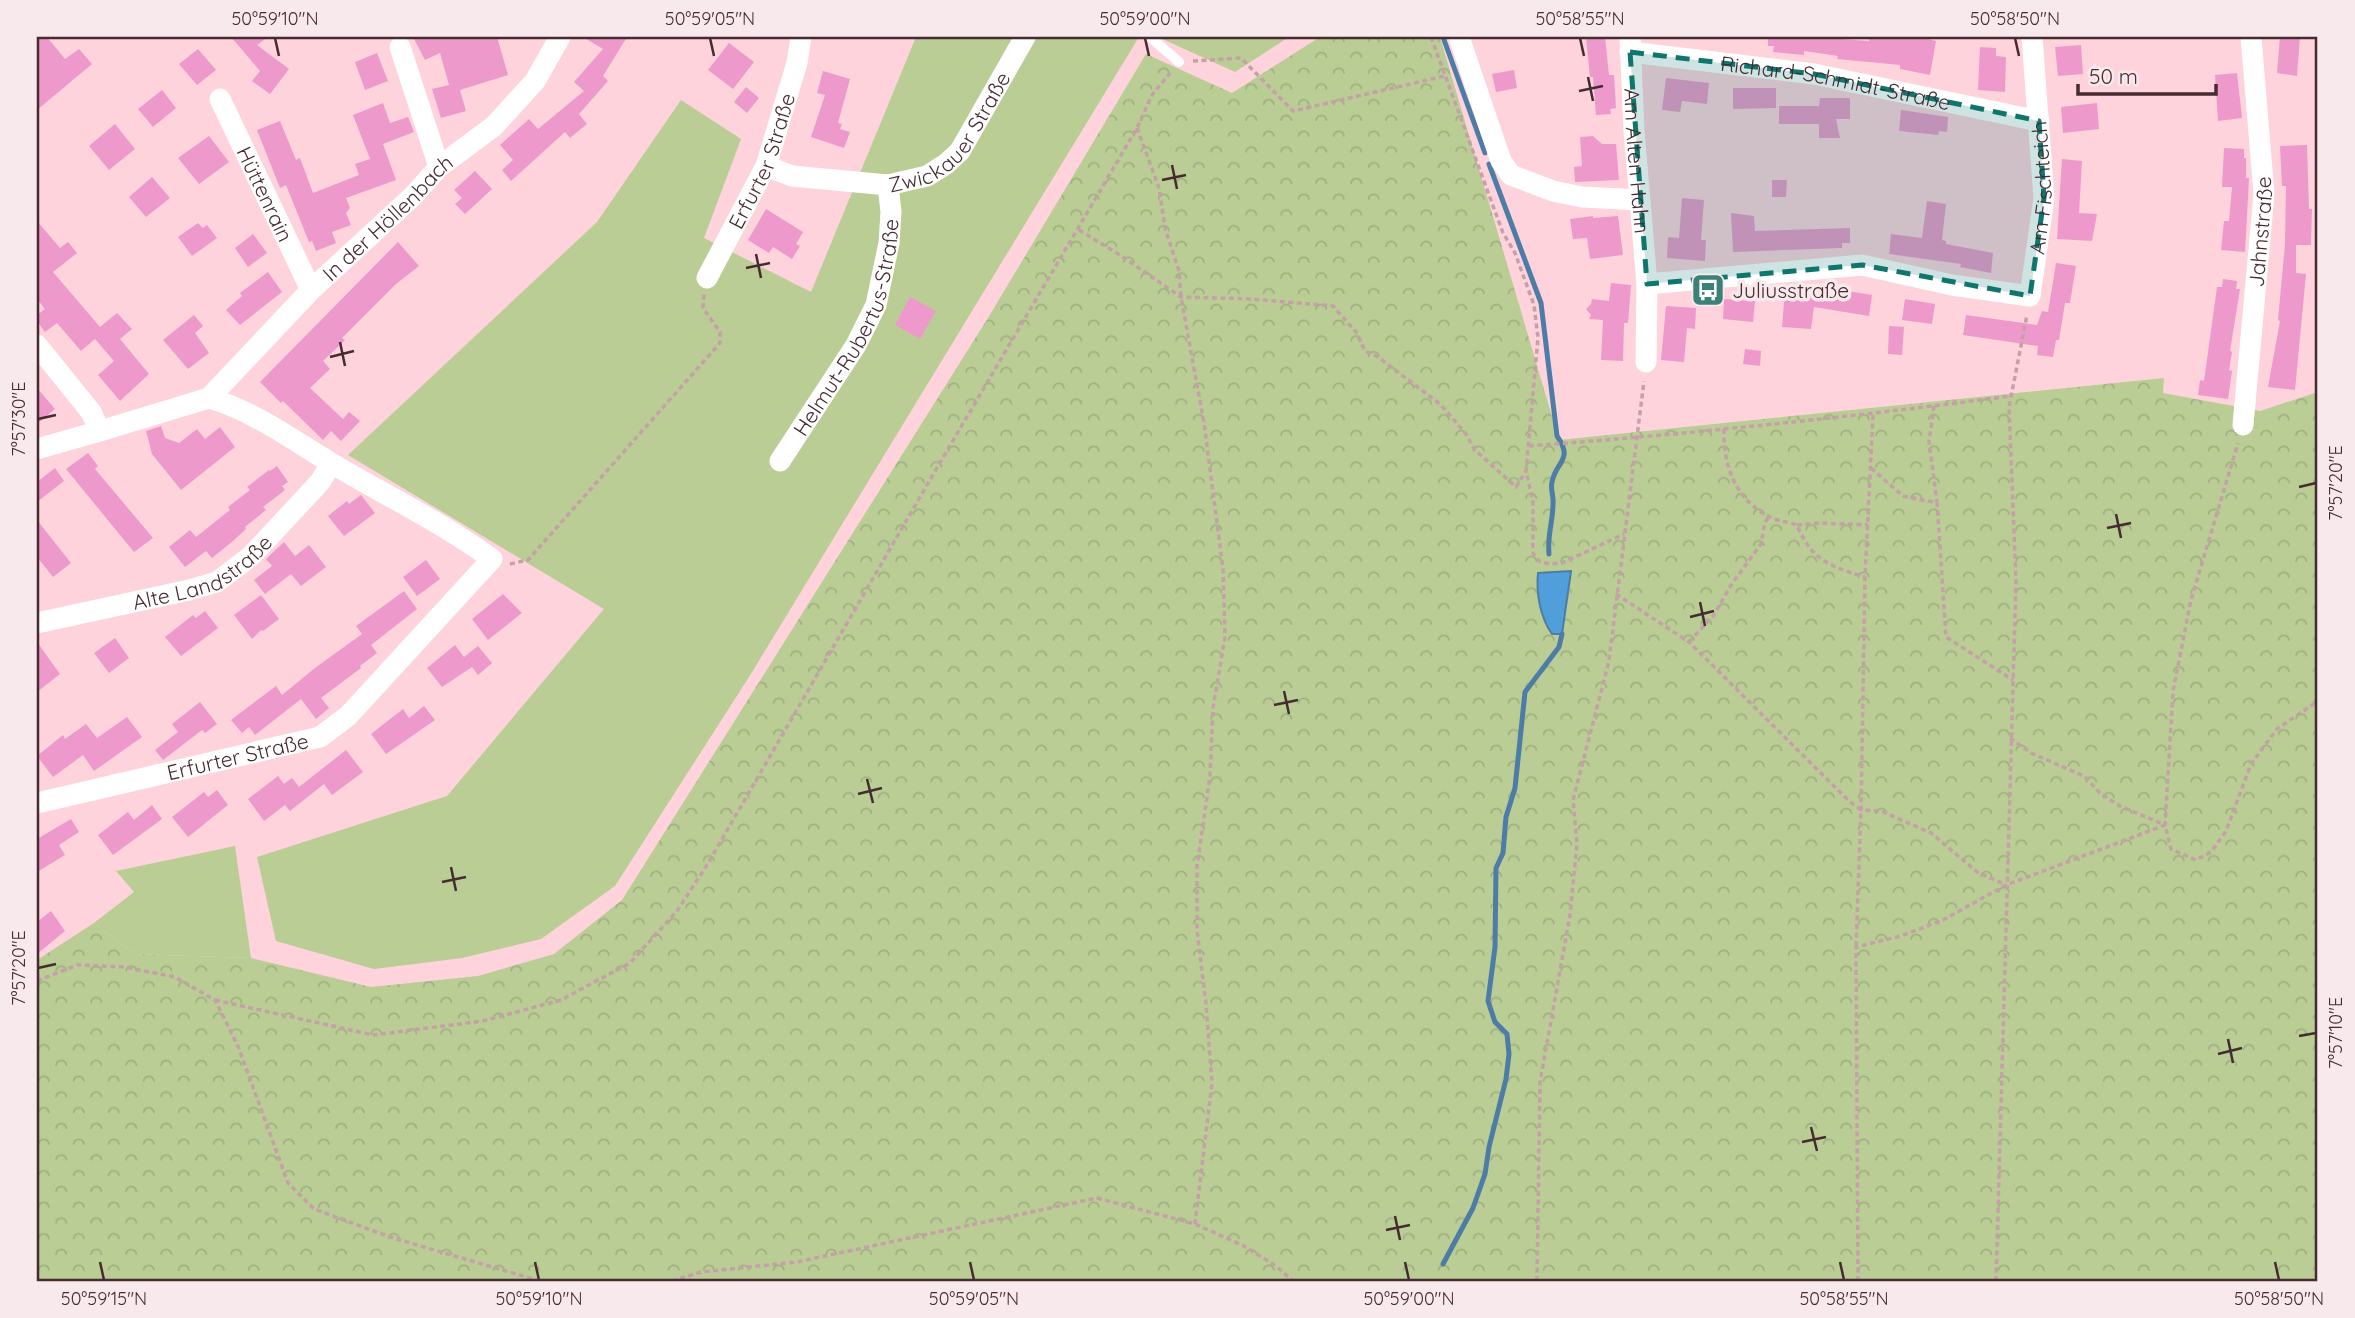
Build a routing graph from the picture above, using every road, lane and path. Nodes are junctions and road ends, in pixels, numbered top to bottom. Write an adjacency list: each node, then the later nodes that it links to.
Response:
1 (560, 37): 17 (street, In der Höllenbach)
2 (802, 37): 16 (street, Erfurter Straße)
3 (1025, 37): 18 (street, Zwickauer Straße)
4 (1150, 37): 11 (lane)
5 (1431, 37): 12 (path)
6 (1459, 37): 19 (street)
7 (2032, 37): 14 (street, Am Fischteich)
8 (2251, 37): 32 (street, Jahnstraße)
9 (1630, 45): 14 (street, Richard-Schmidt-Straße); 19 (street, Am Alten Hahn)
10 (400, 47): 17 (street)
11 (1179, 62): 12 (path); 15 (path)
12 (1445, 76): 36 (path)
13 (220, 99): 23 (street, Hüttenrain)
14 (2039, 121): 24 (street, Am Fischteich)
15 (1137, 128): 20 (path); 25 (path)
16 (766, 166): 18 (street, Zwickauer Straße); 21 (street, Erfurter Straße)
17 (439, 167): 23 (street, In der Höllenbach)
18 (888, 186): 38 (street, Helmut-Rubertus-Straße)
19 (1640, 200): 22 (street, Am Alten Hahn)
20 (1078, 230): 25 (path); 61 (path)
21 (707, 278): 47 (path)
22 (1647, 284): 24 (street); 27 (street)
23 (311, 290): 29 (street, In der Höllenbach)
24 (2031, 296): 28 (path)
25 (1181, 298): 41 (path); 62 (path)
26 (37, 345): 34 (street)
27 (1646, 362): 35 (path)
28 (2011, 397): 30 (path); 52 (path)
29 (209, 398): 34 (street); 39 (street)
30 (1934, 407): 31 (path); 42 (path)
31 (1873, 415): 33 (path); 40 (path)
32 (2243, 425): 57 (path)
33 (1724, 429): 35 (path); 43 (path)
34 (100, 431): 37 (street)
35 (1636, 438): 36 (path); 46 (path)
36 (1529, 446): 41 (path)
37 (37, 449)
38 (780, 461)
39 (331, 464): 47 (street); 50 (street, Alte Landstraße)
40 (1871, 468): 42 (path); 45 (path)
41 (1526, 471): 46 (path)
42 (1937, 503): 52 (path)
43 (1769, 517): 44 (path); 51 (path)
44 (1797, 525): 45 (path); 48 (path)
45 (1868, 526): 48 (path)
46 (1624, 534): 49 (path)
47 (492, 559): 55 (street, Erfurter Straße)
48 (1865, 577): 56 (path)
49 (1616, 594): 51 (path); 66 (path)
50 (37, 623)
51 (1689, 642): 56 (path)
52 (2012, 680): 54 (path)
53 (2318, 701): 57 (path)
54 (2010, 738): 57 (path); 58 (path)
55 (37, 803)
56 (1861, 810): 58 (path); 59 (path)
57 (2165, 825): 58 (path)
58 (2006, 885): 59 (path); 68 (path)
59 (1856, 947): 67 (path)
60 (37, 981): 61 (path)
61 (215, 1000): 63 (path)
62 (1195, 1224): 64 (path); 65 (path)
63 (540, 1281)
64 (672, 1281)
65 (1293, 1281)
66 (1537, 1281)
67 (1858, 1281)
68 (1996, 1281)

